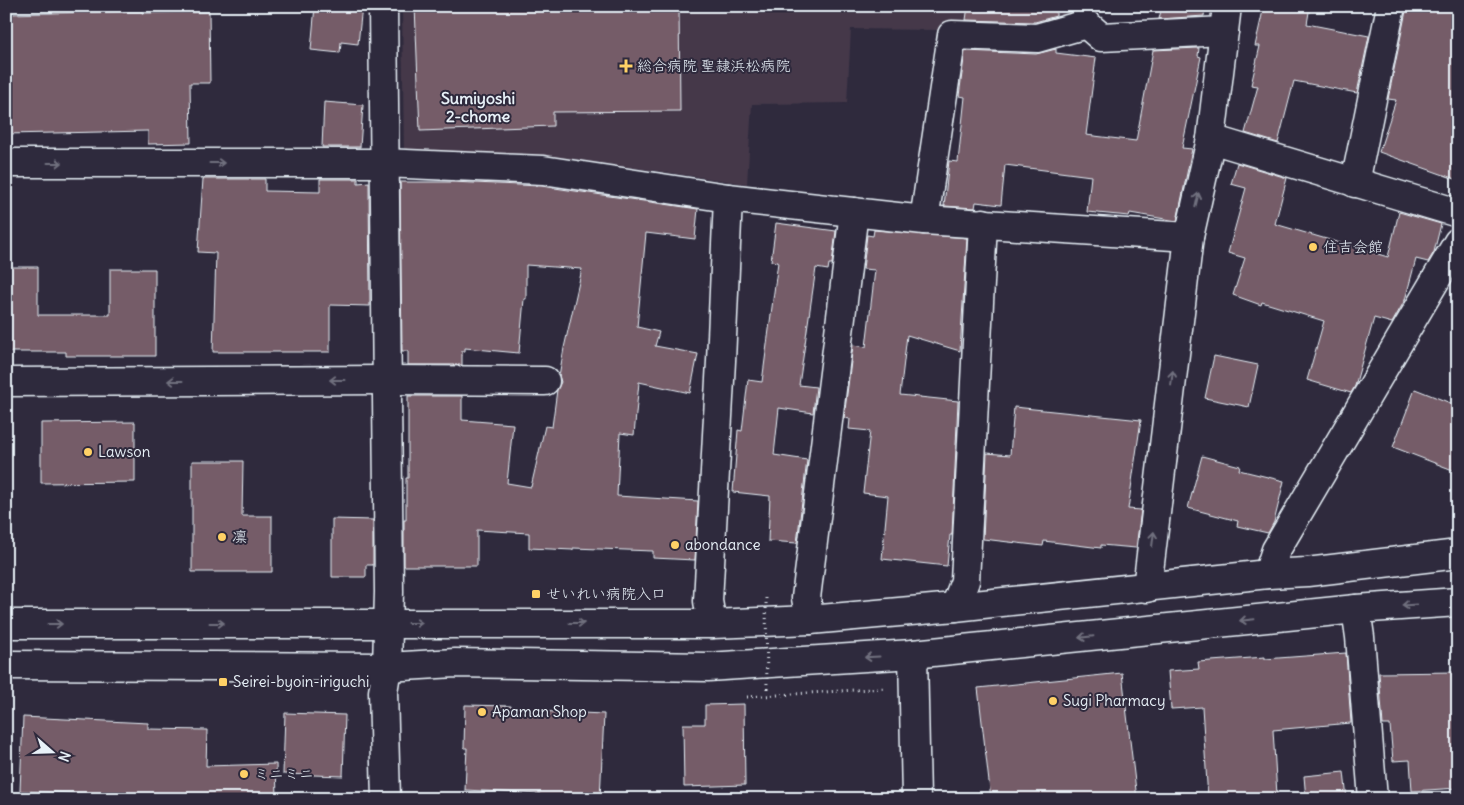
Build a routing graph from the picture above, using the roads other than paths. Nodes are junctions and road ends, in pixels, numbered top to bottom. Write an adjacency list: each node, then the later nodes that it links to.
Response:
1 (383, 6): 6 (street)
2 (1391, 6): 7 (street)
3 (1226, 19): 4 (street); 11 (street)
4 (1211, 139): 7 (street); 13 (street, one-way to 4)
5 (6, 163): 6 (street, one-way to 6)
6 (383, 163): 8 (street); 15 (street)
7 (1355, 183): 10 (street)
8 (728, 198): 9 (street); 27 (street)
9 (854, 212): 11 (street); 24 (street)
10 (1458, 214)
11 (924, 220): 12 (street)
12 (983, 223): 13 (street); 22 (street)
13 (1189, 237): 20 (street, one-way to 13)
14 (1458, 242): 19 (street)
15 (386, 380): 16 (street); 17 (street, one-way to 17); 25 (street)
16 (545, 381)
17 (6, 382)
18 (1458, 554): 19 (street)
19 (1268, 574): 20 (street)
20 (1147, 588): 22 (street)
21 (1458, 602): 23 (street, one-way to 23)
22 (955, 607): 24 (street)
23 (1356, 609): 28 (street, one-way to 28); 33 (street)
24 (810, 620): 27 (street)
25 (388, 623): 26 (street, one-way to 25); 27 (street, one-way to 27); 30 (street)
26 (6, 624)
27 (712, 624)
28 (913, 654): 30 (street, one-way to 30); 32 (street)
29 (6, 665): 30 (street)
30 (387, 667): 31 (street)
31 (386, 799)
32 (916, 799)
33 (1373, 799)

